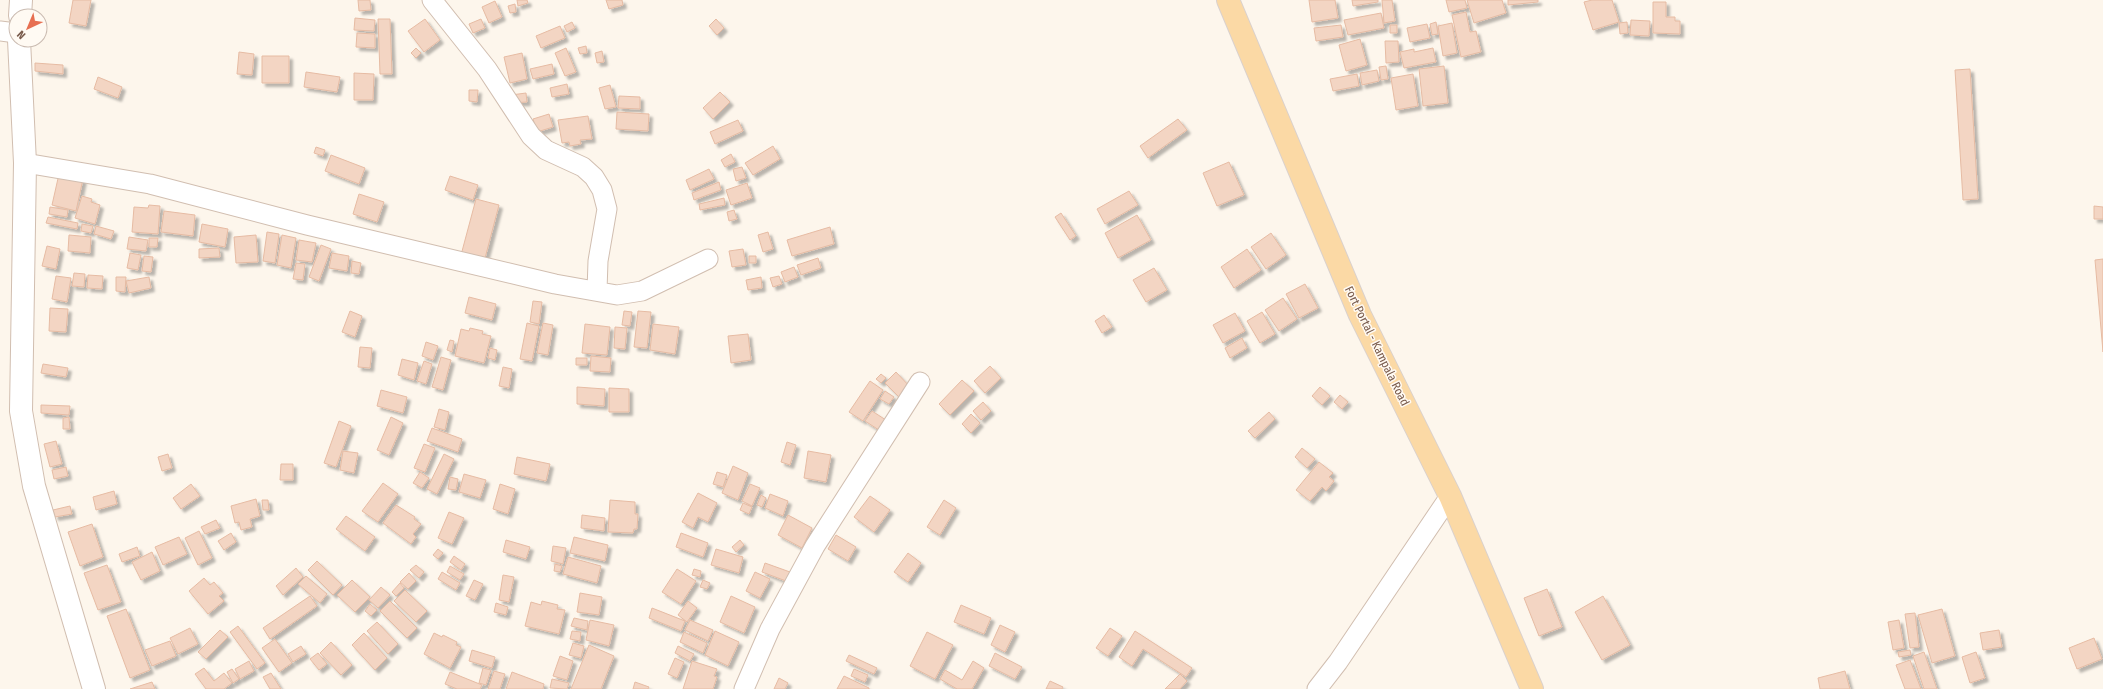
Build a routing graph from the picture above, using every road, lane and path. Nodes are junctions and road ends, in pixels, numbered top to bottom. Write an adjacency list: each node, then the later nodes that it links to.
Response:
1 (432, 0): 6 (street)
2 (1228, 0): 8 (main road, Fort Portal - Kampala Road)
3 (19, 48): 4 (street)
4 (25, 163): 6 (street); 9 (street)
5 (708, 259): 6 (street)
6 (597, 291)
7 (920, 382): 10 (street)
8 (1450, 496): 11 (street); 12 (main road, Fort Portal - Kampala Road)
9 (94, 689)
10 (744, 689)
11 (1317, 689)
12 (1532, 689)

